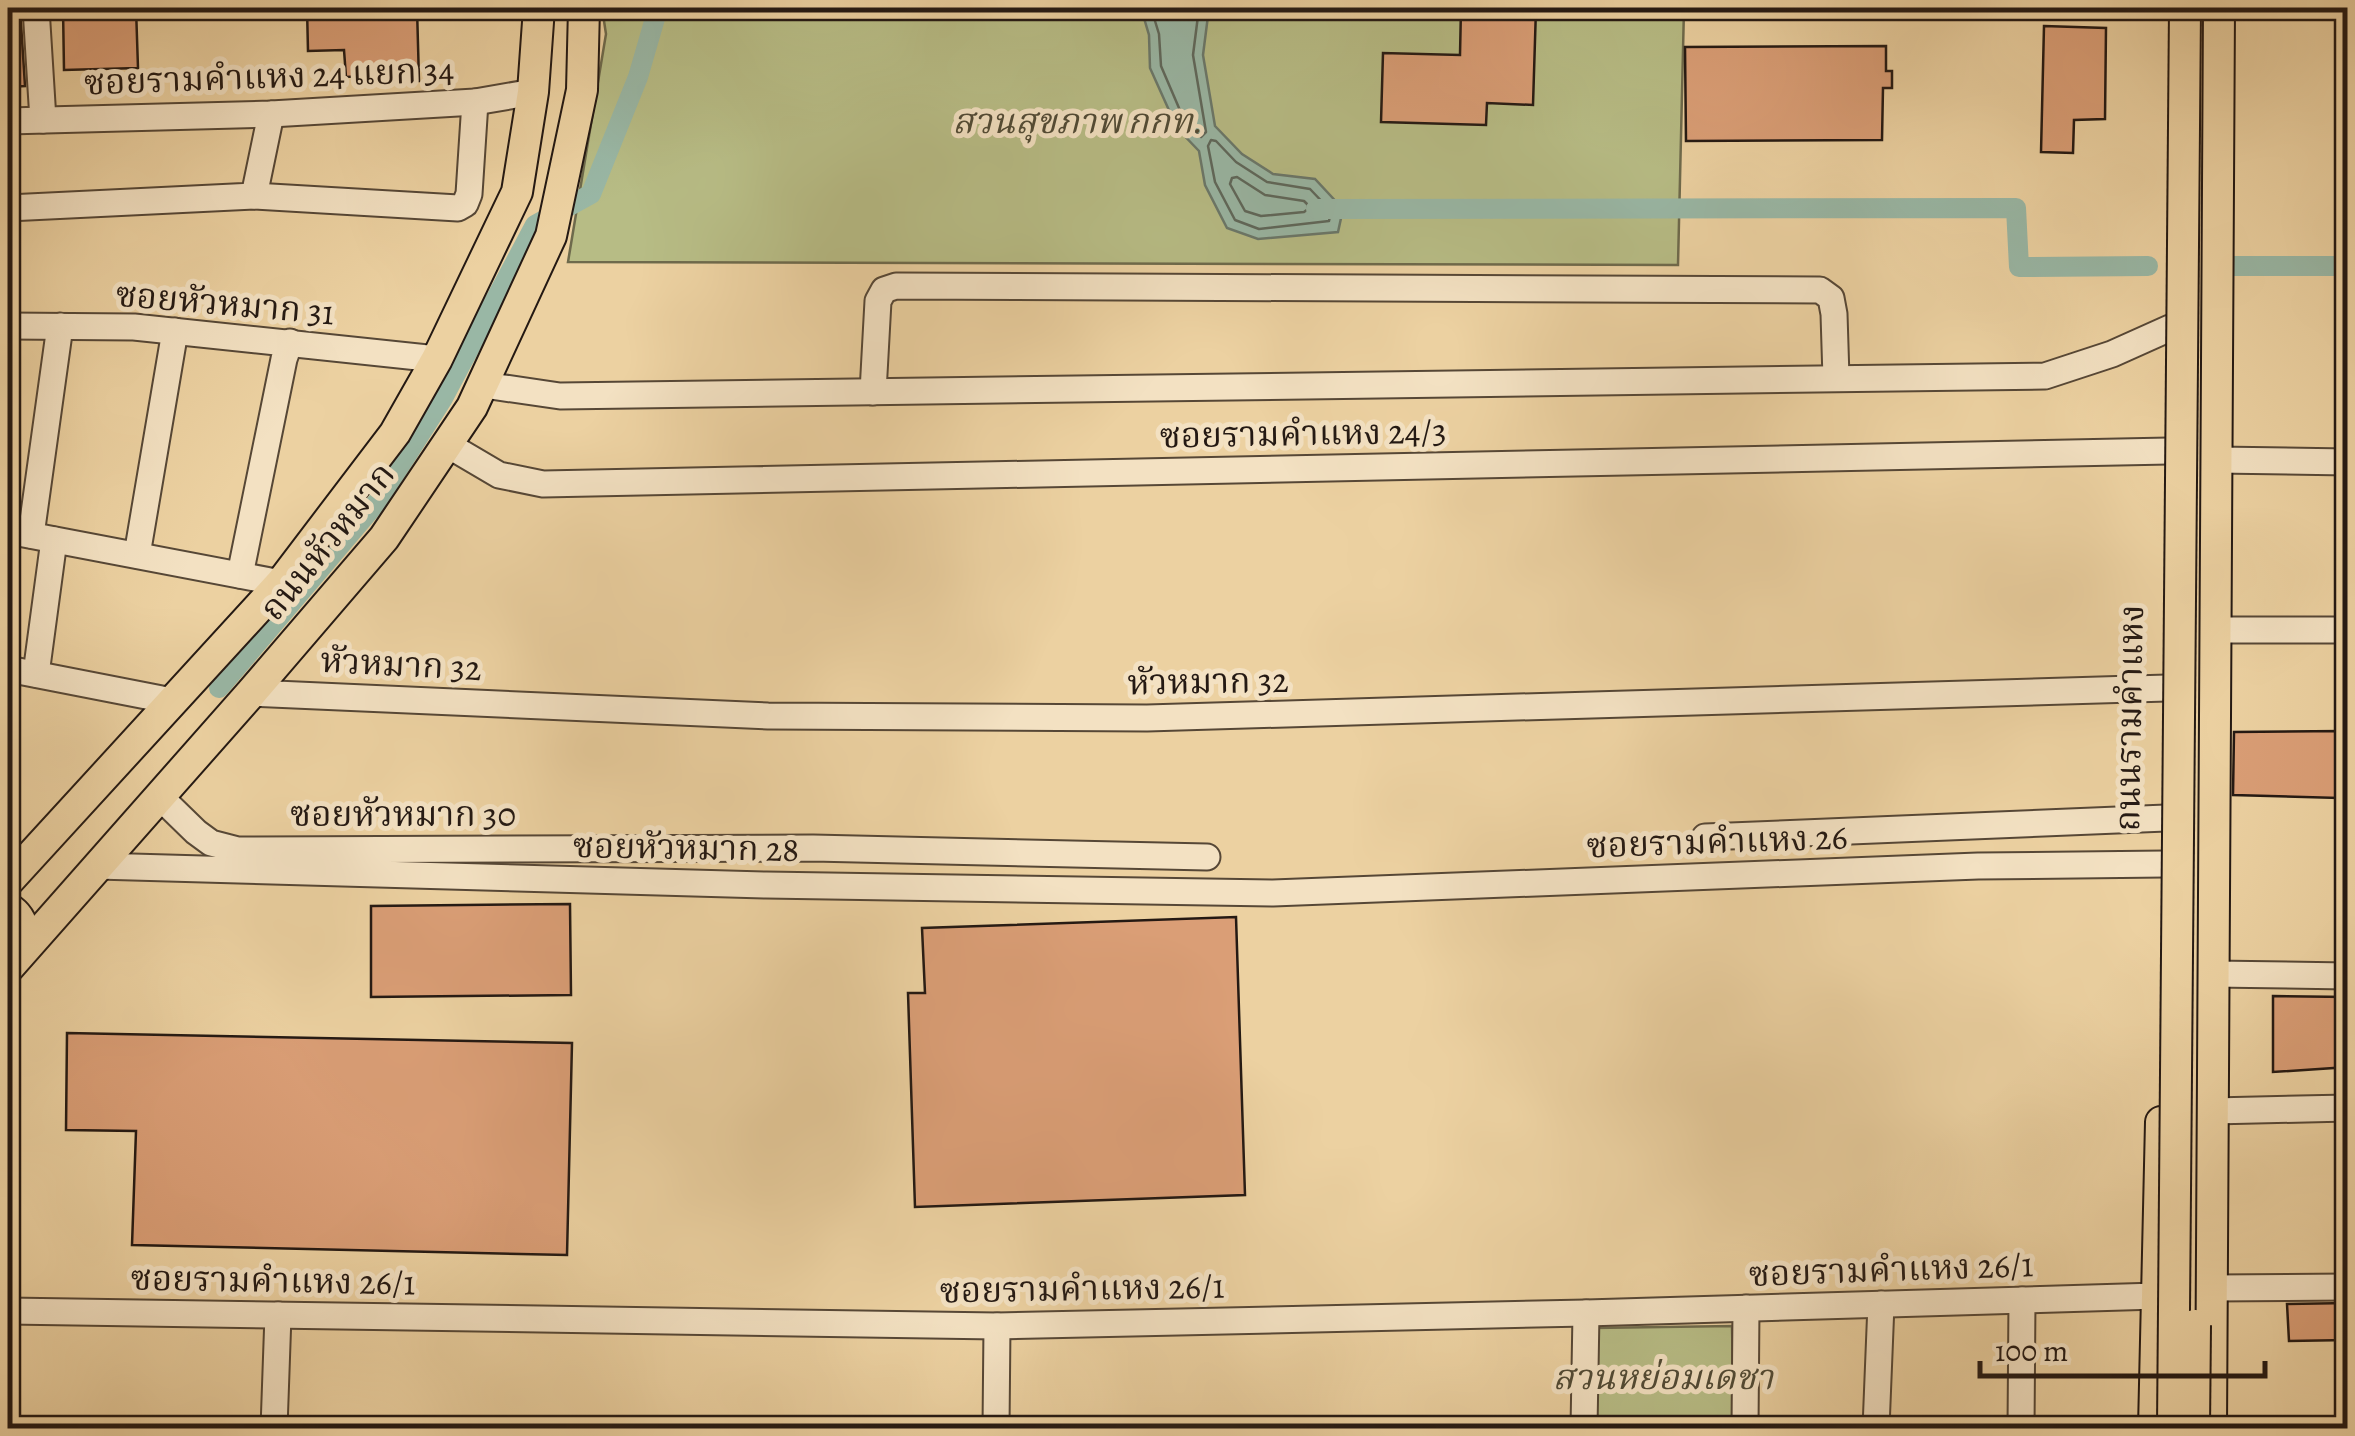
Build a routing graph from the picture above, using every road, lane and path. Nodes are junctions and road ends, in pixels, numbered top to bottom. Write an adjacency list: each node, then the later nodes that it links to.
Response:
1 (36, 8): 10 (street)
2 (539, 8): 7 (main road, ถนนหัวหมาก)
3 (584, 8): 6 (main road, ถนนหัวหมาก)
4 (2176, 14): 5 (main road); 18 (main road, ถนนรามคำแหง); 77 (main road, ถนนรามคำแหง, bridge)
5 (2214, 14): 27 (main road); 78 (main road, ถนนรามคำแหง, bridge)
6 (582, 90): 7 (main road); 13 (main road, ถนนหัวหมาก)
7 (533, 92): 8 (street, ซอยรามคำแหง 24 แยก 34); 12 (main road, ถนนหัวหมาก)
8 (475, 102): 9 (street, ซอยรามคำแหง 24 แยก 34); 14 (street)
9 (271, 114): 10 (street, ซอยรามคำแหง 24 แยก 34); 14 (street)
10 (43, 120): 11 (street, ซอยรามคำแหง 24 แยก 34)
11 (8, 121)
12 (520, 172): 13 (main road); 21 (main road, ถนนหัวหมาก)
13 (562, 186): 23 (main road, ถนนหัวหมาก)
14 (254, 196): 15 (street)
15 (8, 208)
16 (8, 326): 17 (street, ซอยหัวหมาก 31)
17 (60, 326): 19 (street, ซอยหัวหมาก 31); 29 (street)
18 (2170, 328): 22 (street); 26 (main road, ถนนรามคำแหง)
19 (175, 331): 20 (street, ซอยหัวหมาก 31); 30 (street)
20 (290, 342): 21 (street, ซอยหัวหมาก 31); 31 (street)
21 (437, 359): 32 (main road, ถนนหัวหมาก)
22 (1836, 378): 24 (street); 24 (street)
23 (484, 385): 24 (street); 25 (main road, ถนนหัวหมาก)
24 (874, 392)
25 (448, 445): 26 (street, ซอยรามคำแหง 24/3); 38 (main road, ถนนหัวหมาก)
26 (2169, 451): 37 (main road, ถนนรามคำแหง)
27 (2217, 460): 28 (street); 33 (main road)
28 (2348, 462)
29 (31, 535): 30 (street); 36 (street)
30 (137, 556): 31 (street)
31 (240, 575): 32 (street)
32 (281, 582): 39 (main road, ถนนหัวหมาก)
33 (2215, 630): 34 (street); 43 (main road)
34 (2348, 630)
35 (8, 669): 36 (street)
36 (36, 674): 39 (street)
37 (2166, 688): 38 (street, หัวหมาก 32); 42 (main road, ถนนรามคำแหง)
38 (251, 693): 41 (main road, ถนนหัวหมาก)
39 (172, 700): 40 (main road, ถนนหัวหมาก)
40 (90, 791): 44 (main road); 50 (main road, ถนนหัวหมาก)
41 (160, 796): 44 (main road, ถนนหัวหมาก); 46 (street, ซอยหัวหมาก 30)
42 (2166, 818): 43 (main road); 45 (street); 47 (main road, ถนนรามคำแหง)
43 (2214, 819): 48 (main road)
44 (129, 830): 49 (main road, ถนนหัวหมาก)
45 (1705, 836)
46 (1207, 858)
47 (2165, 864): 48 (main road); 51 (street, ซอยรามคำแหง 26); 57 (main road, ถนนรามคำแหง)
48 (2213, 864): 54 (main road)
49 (98, 866): 51 (street, ซอยหัวหมาก 28); 53 (main road, ถนนหัวหมาก)
50 (10, 874)
51 (1273, 892)
52 (8, 908): 53 (main road)
53 (13, 962)
54 (2213, 974): 55 (street); 56 (main road)
55 (2348, 976)
56 (2213, 1044): 57 (main road); 59 (main road)
57 (2163, 1046): 62 (main road, ถนนรามคำแหง)
58 (2348, 1108): 59 (street)
59 (2214, 1112): 61 (main road)
60 (2348, 1287): 61 (street)
61 (2213, 1288): 79 (main road)
62 (2157, 1296): 63 (street, ซอยรามคำแหง 26/1); 76 (main road, ถนนรามคำแหง)
63 (2022, 1300): 64 (street, ซอยรามคำแหง 26/1); 75 (street)
64 (1881, 1304): 65 (street, ซอยรามคำแหง 26/1); 74 (street)
65 (1746, 1308): 67 (street, ซอยรามคำแหง 26/1); 73 (street)
66 (8, 1311): 68 (street, ซอยรามคำแหง 26/1)
67 (1586, 1313): 69 (street, ซอยรามคำแหง 26/1); 72 (street)
68 (278, 1315): 69 (street, ซอยรามคำแหง 26/1); 70 (street)
69 (998, 1326): 71 (street)
70 (274, 1428)
71 (996, 1428)
72 (1584, 1428)
73 (1745, 1428)
74 (1876, 1428)
75 (2021, 1428)
76 (2154, 1428)
77 (2172, 1428)
78 (2194, 1428)
79 (2211, 1428)

